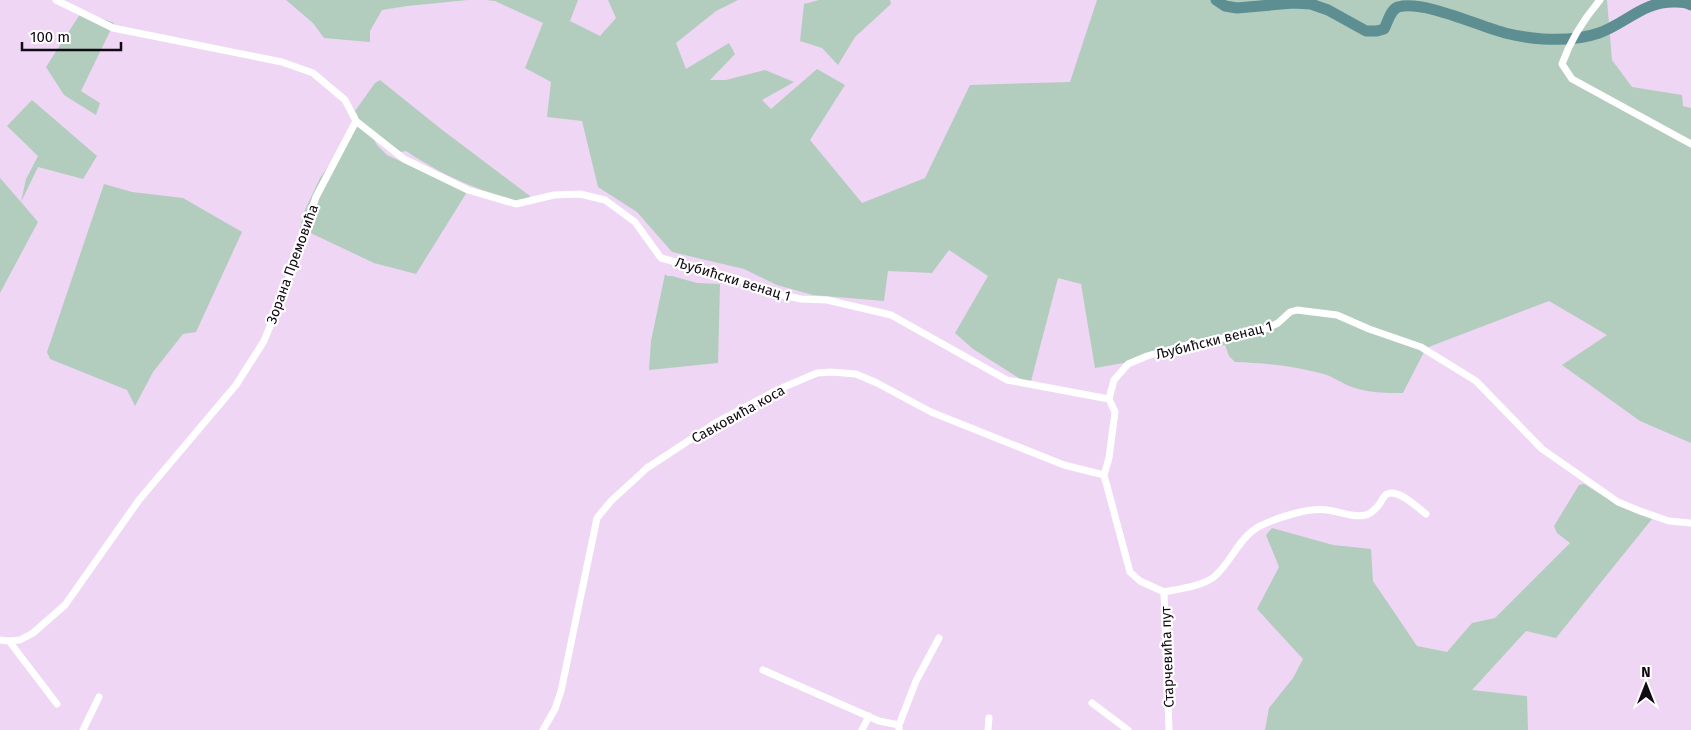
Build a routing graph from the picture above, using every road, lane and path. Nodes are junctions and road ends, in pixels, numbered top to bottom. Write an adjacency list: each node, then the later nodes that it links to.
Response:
1 (56, 0): 3 (street)
2 (1600, 0): 4 (street)
3 (356, 121): 5 (street, Љубићски венац 1); 12 (street, Зорана Премовића)
4 (1691, 144)
5 (1109, 398): 6 (street); 8 (street, Љубићски венац 1)
6 (1104, 475): 9 (street); 21 (street, Савковића коса)
7 (1426, 514): 9 (street, Старчевића пут)
8 (1691, 523)
9 (1164, 592): 25 (street, Старчевића пут)
10 (939, 638): 19 (street)
11 (0, 640): 12 (street)
12 (9, 642): 16 (street)
13 (763, 670): 17 (street)
14 (100, 697): 20 (street)
15 (1092, 703): 24 (street)
16 (58, 704)
17 (869, 716): 19 (street); 22 (street)
18 (989, 718): 23 (street)
19 (899, 728)
20 (83, 730)
21 (543, 730)
22 (862, 730)
23 (988, 730)
24 (1128, 730)
25 (1169, 730)

